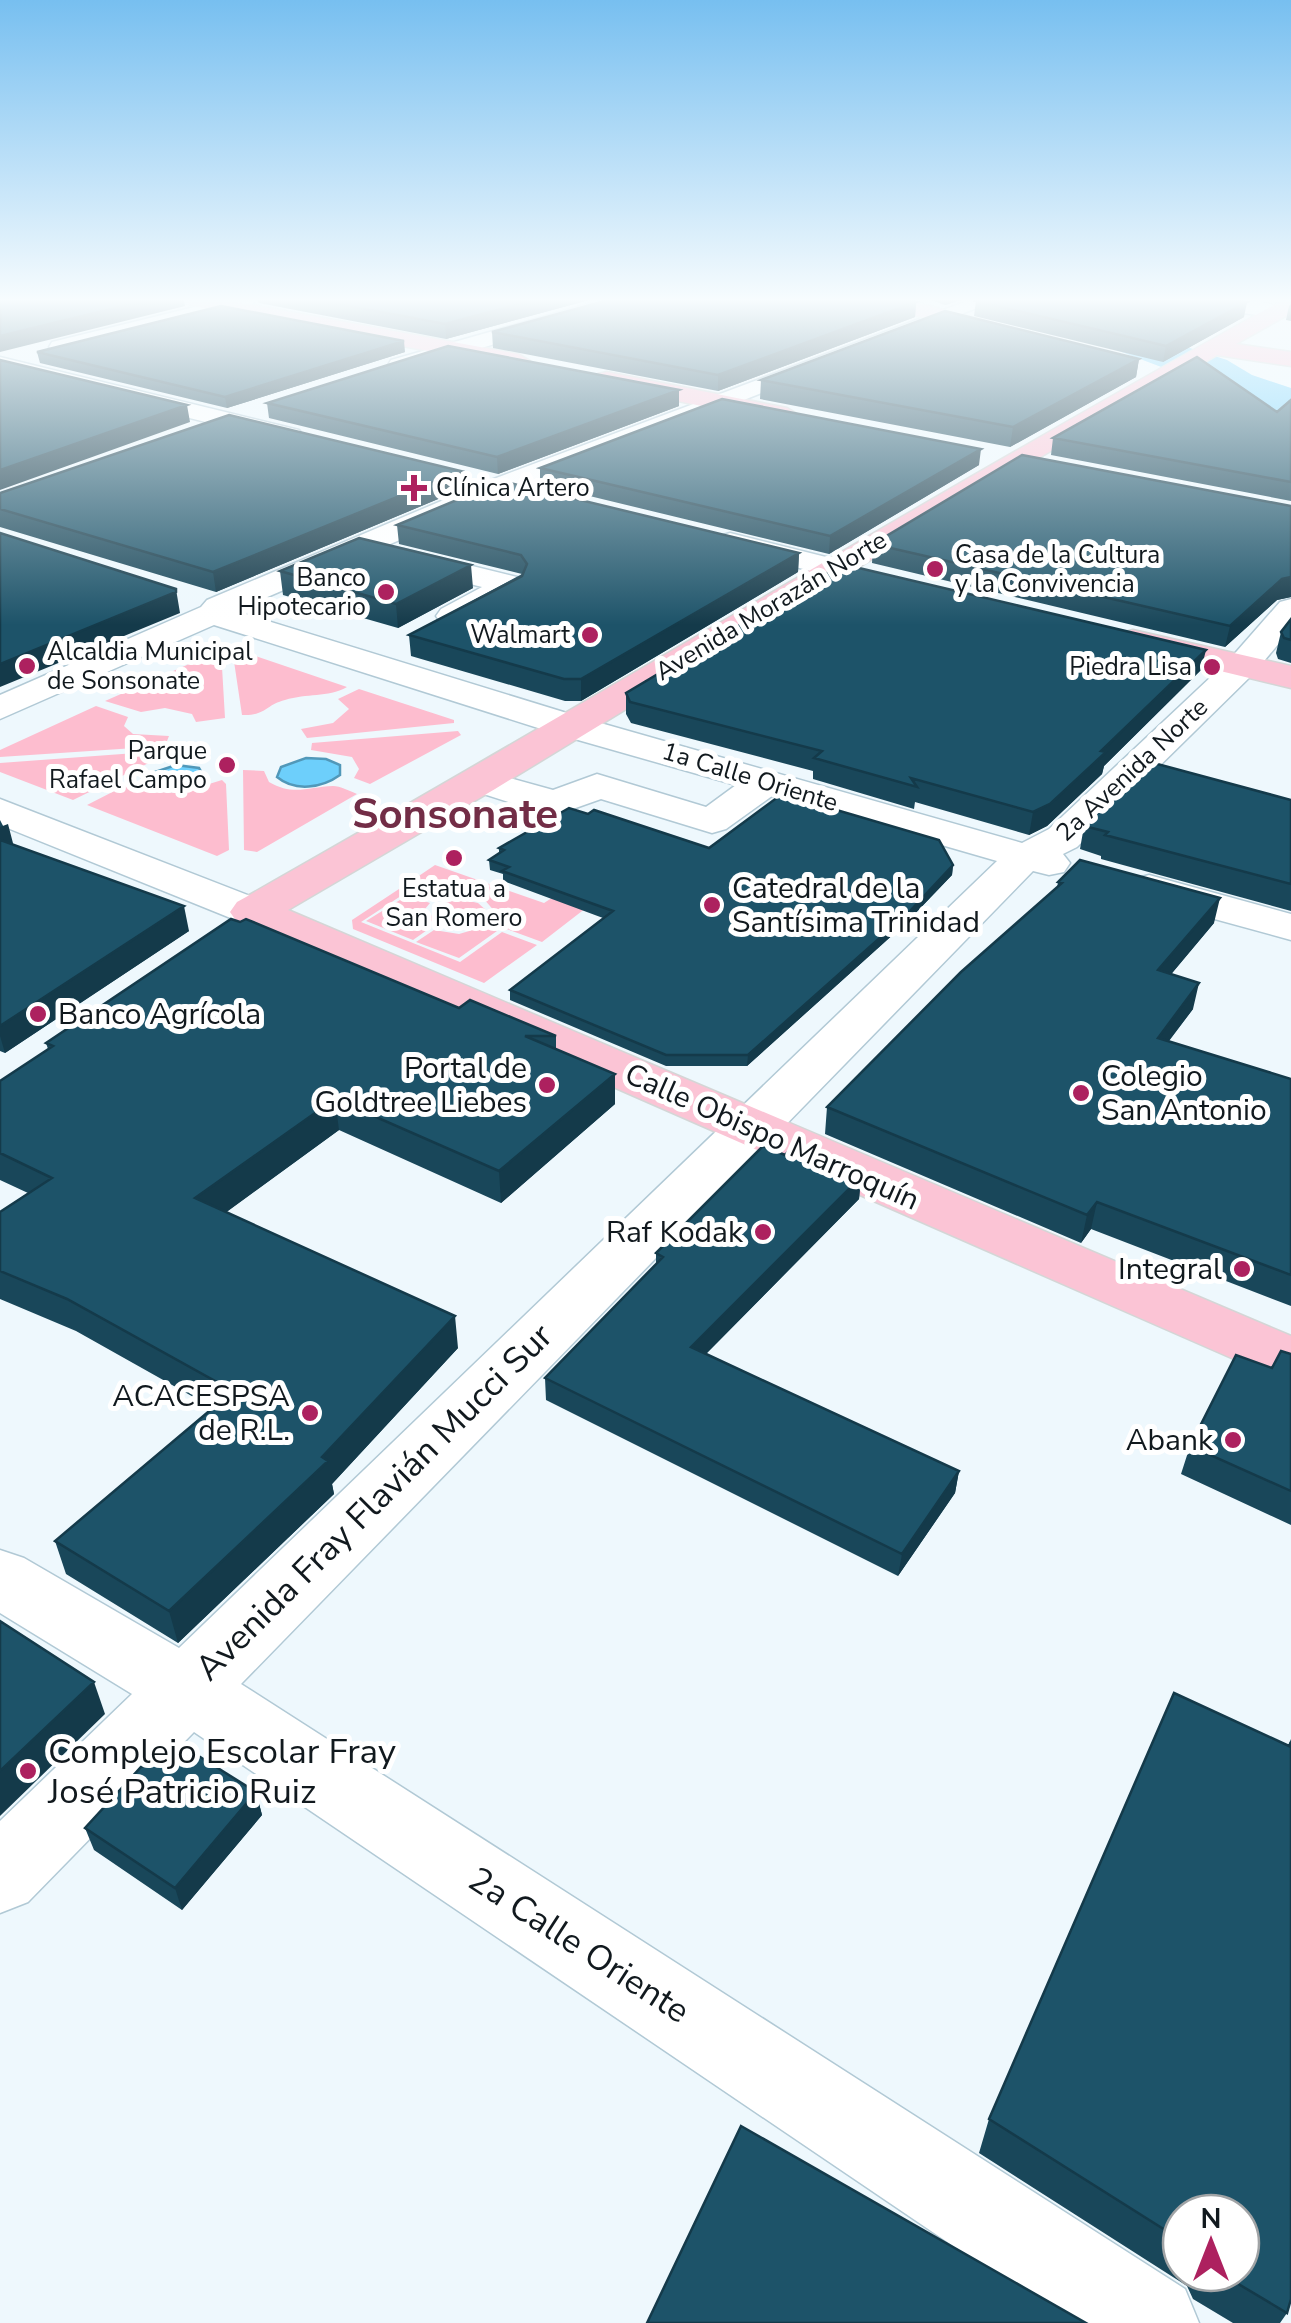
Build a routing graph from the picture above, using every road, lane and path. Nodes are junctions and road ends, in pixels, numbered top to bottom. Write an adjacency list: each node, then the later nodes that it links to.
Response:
1 (182, 408): 6 (street)
2 (264, 408): 6 (street)
3 (700, 408): 14 (street)
4 (749, 408): 7 (main road)
5 (1103, 408): 11 (main road, Avenida Morazán Norte)
6 (229, 420): 8 (street); 9 (street)
7 (818, 422)
8 (194, 433)
9 (320, 442)
10 (976, 453): 11 (main road)
11 (1013, 460): 12 (main road); 18 (main road, Avenida Morazán Norte)
12 (1050, 468)
13 (465, 477): 14 (street)
14 (502, 486): 15 (street); 17 (street)
15 (554, 499)
16 (704, 536): 18 (street)
17 (358, 546): 20 (street); 24 (street)
18 (835, 568): 19 (main road); 32 (main road, Avenida Morazán Norte)
19 (884, 580)
20 (271, 584): 23 (street); 25 (street)
21 (183, 596): 23 (street, 1a Calle Oriente)
22 (1291, 608): 29 (street, 2a Avenida Norte)
23 (215, 611): 25 (street, 1a Calle Oriente); 31 (street)
24 (433, 626)
25 (267, 632): 28 (street, 1a Calle Oriente)
26 (1110, 634): 29 (main road)
27 (402, 644): 28 (street)
28 (366, 662): 32 (street, 1a Calle Oriente)
29 (1242, 666): 30 (main road); 36 (street, 2a Avenida Norte)
30 (1291, 677)
31 (0, 708)
32 (570, 726): 33 (main road, Avenida Morazán Norte); 34 (street, 1a Calle Oriente)
33 (481, 781): 34 (street); 37 (main road, Avenida Morazán Norte)
34 (766, 782): 36 (street, 1a Calle Oriente)
35 (0, 810): 37 (street)
36 (1022, 858): 38 (street, 1a Calle Oriente); 39 (street, 2a Avenida Norte)
37 (233, 926): 39 (main road, Calle Obispo Marroquín)
38 (1291, 927)
39 (748, 1128): 40 (main road, Calle Obispo Marroquín); 42 (street, Avenida Fray Flavián Mucci Sur)
40 (1291, 1361)
41 (0, 1578): 42 (street, 2a Calle Oriente)
42 (188, 1688): 43 (street, Avenida Fray Flavián Mucci Sur); 44 (street, 2a Calle Oriente)
43 (0, 1876)
44 (1150, 2323)

